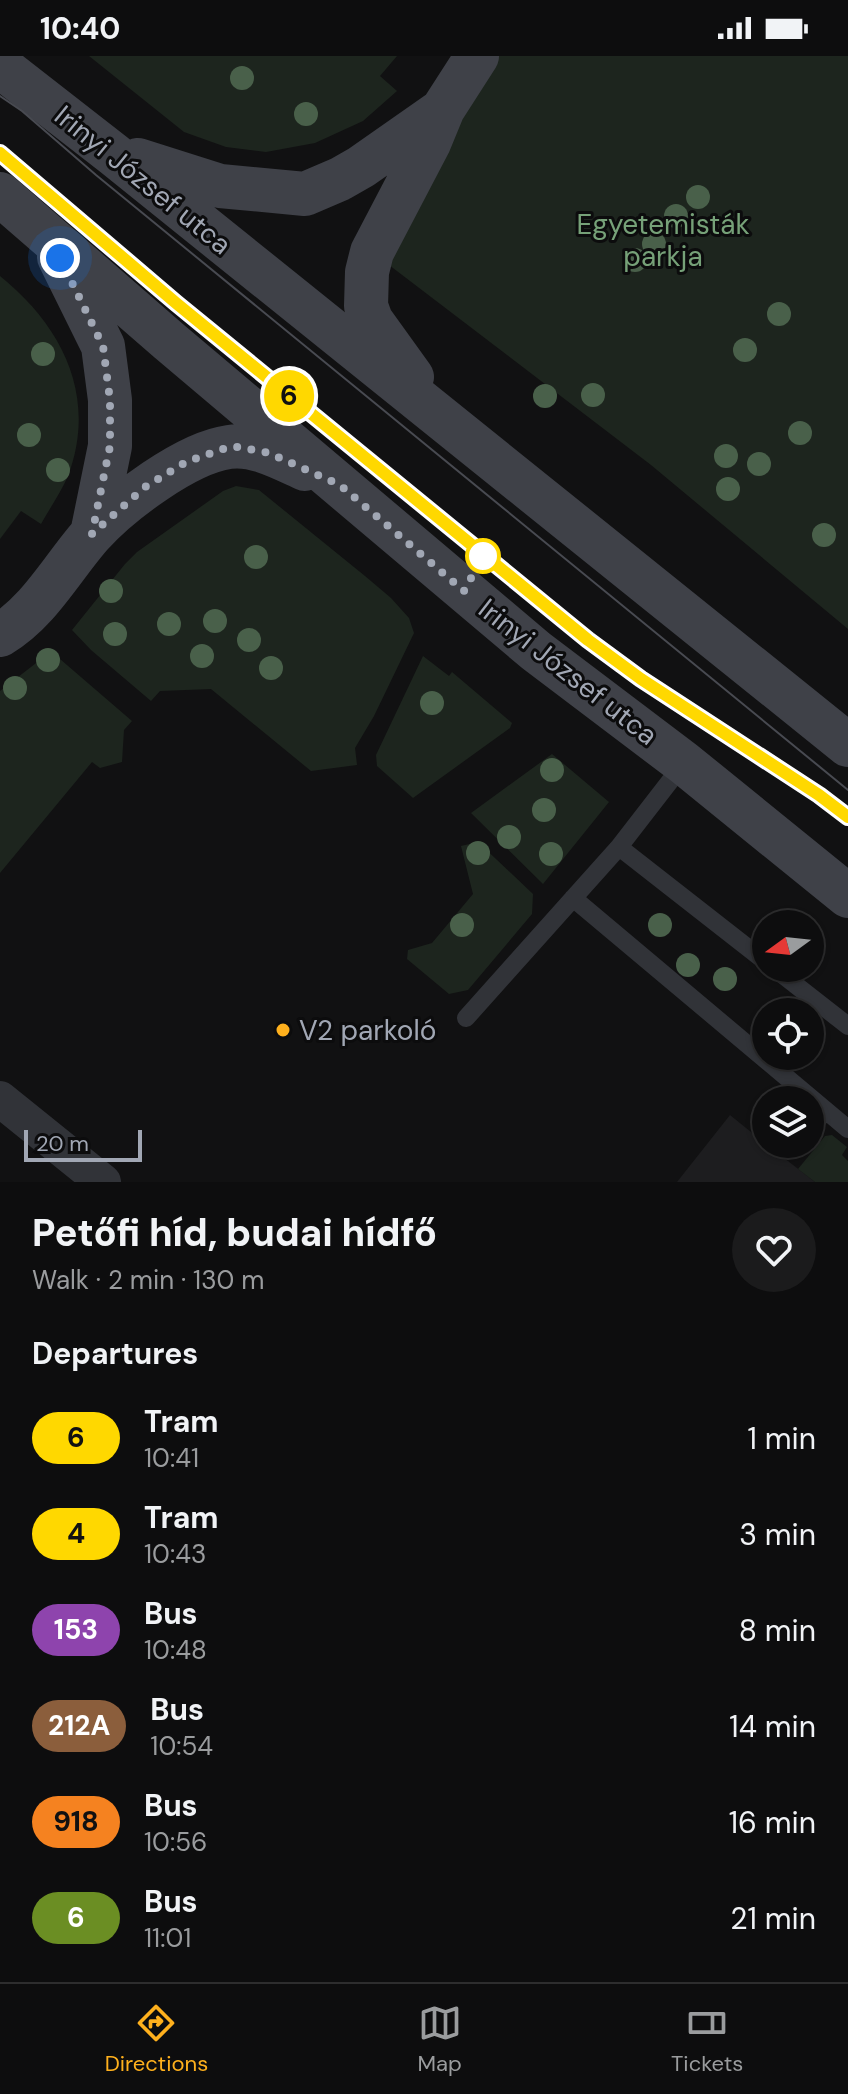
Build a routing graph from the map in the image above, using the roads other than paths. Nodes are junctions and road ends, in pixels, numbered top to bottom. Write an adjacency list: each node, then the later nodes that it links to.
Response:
1 (477, 56): 3 (main road)
2 (0, 66): 4 (main road, Irinyi József utca)
3 (443, 109): 4 (main road); 7 (main road)
4 (113, 154): 7 (main road, Irinyi József utca)
5 (0, 194): 6 (main road, Irinyi József utca)
6 (49, 237): 8 (main road, Irinyi József utca); 9 (main road)
7 (444, 421): 11 (main road, Irinyi József utca)
8 (340, 485): 9 (main road); 12 (main road, Irinyi József utca)
9 (92, 534): 10 (main road)
10 (0, 635)
11 (848, 745)
12 (684, 763): 13 (lane); 14 (main road, Irinyi József utca)
13 (619, 847): 15 (lane); 16 (lane)
14 (848, 896)
15 (573, 898): 18 (lane); 21 (lane)
16 (752, 951)
17 (792, 982): 19 (lane)
18 (466, 1018)
19 (848, 1026)
20 (0, 1099): 23 (street)
21 (825, 1110): 22 (lane)
22 (848, 1129)
23 (103, 1182)

